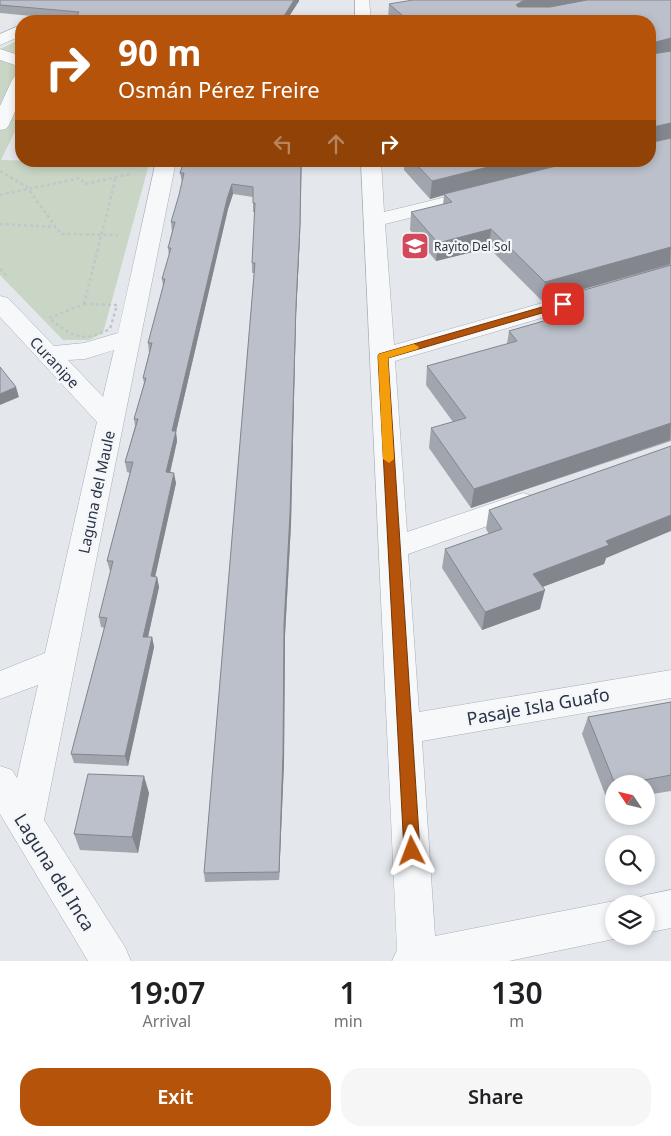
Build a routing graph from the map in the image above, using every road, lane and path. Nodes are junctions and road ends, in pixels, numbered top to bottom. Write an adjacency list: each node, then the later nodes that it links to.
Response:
1 (362, 0): 2 (street)
2 (363, 15)
3 (0, 28): 4 (street)
4 (15, 29)
5 (15, 33): 6 (street)
6 (0, 40)
7 (0, 54): 8 (street)
8 (15, 60)
9 (15, 93): 10 (street)
10 (0, 125)
11 (152, 167): 15 (path)
12 (165, 167): 29 (street, Laguna del Maule)
13 (371, 167): 19 (street)
14 (0, 171): 16 (path)
15 (112, 178): 16 (path); 22 (path)
16 (28, 189): 18 (path); 21 (path)
17 (499, 190): 19 (street)
18 (0, 196)
19 (374, 221): 31 (street)
20 (0, 224): 21 (path)
21 (56, 227): 22 (path)
22 (102, 235): 23 (path); 27 (path)
23 (125, 235)
24 (615, 289): 31 (street)
25 (119, 296): 28 (path)
26 (0, 303): 30 (street, Curanipe)
27 (84, 304)
28 (117, 306)
29 (128, 338): 30 (street); 32 (street, Laguna del Maule)
30 (48, 354): 32 (street, Curanipe)
31 (383, 356): 34 (street)
32 (111, 421): 35 (street, Laguna del Maule)
33 (551, 493): 34 (street)
34 (394, 548): 38 (street)
35 (60, 661): 37 (street); 40 (street, Laguna del Maule)
36 (671, 684): 38 (street, Pasaje Isla Guafo)
37 (0, 685)
38 (405, 729): 45 (street)
39 (0, 782): 40 (street, Laguna del Inca)
40 (26, 824): 44 (street, Laguna del Inca)
41 (671, 909): 42 (street)
42 (655, 912)
43 (605, 922): 45 (street)
44 (111, 961)
45 (416, 961)

